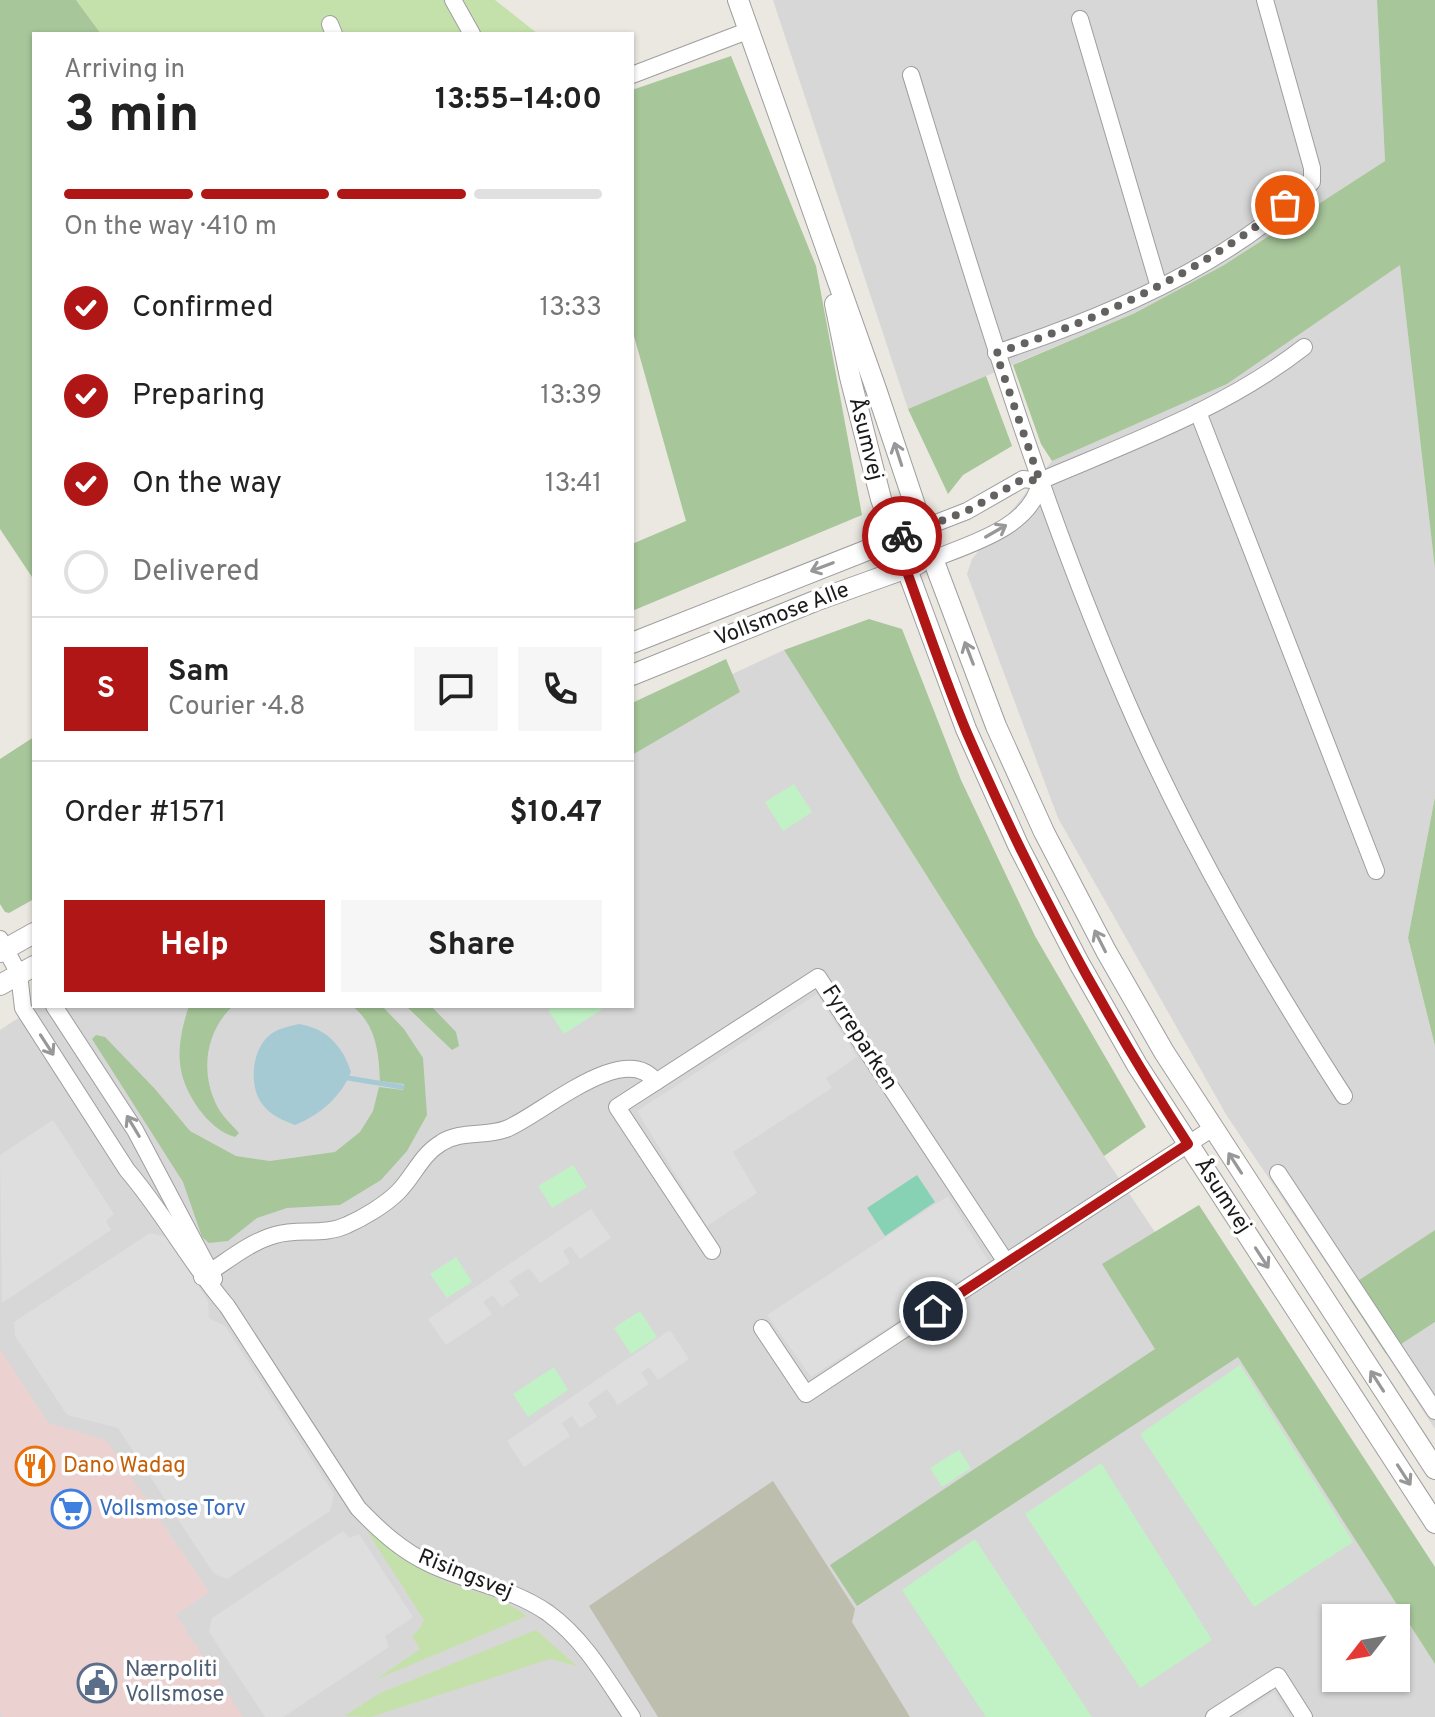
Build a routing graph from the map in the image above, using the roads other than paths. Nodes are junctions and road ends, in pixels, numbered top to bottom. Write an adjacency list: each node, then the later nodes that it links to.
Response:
1 (453, 0): 6 (street)
2 (738, 0): 5 (street, Åsumvej)
3 (1265, 0): 10 (street)
4 (1080, 19): 10 (street)
5 (747, 31): 7 (street); 9 (street, Åsumvej)
6 (471, 32)
7 (634, 74)
8 (911, 75): 12 (street)
9 (817, 222): 15 (street, Åsumvej, one-way to 9); 16 (street, Åsumvej)
10 (1159, 287): 12 (street)
11 (1304, 347): 13 (street)
12 (996, 353): 14 (street)
13 (1198, 412): 14 (street); 21 (street)
14 (1040, 481): 15 (street); 17 (street, one-way to 14); 28 (street)
15 (923, 528): 16 (street, Vollsmose Alle); 17 (street, Åsumvej)
16 (895, 539): 18 (street, Åsumvej); 19 (street, Vollsmose Alle, one-way to 19)
17 (933, 559): 18 (street, Vollsmose Alle); 29 (street, Åsumvej, one-way to 17)
18 (906, 569): 20 (street, Vollsmose Alle); 30 (street, Åsumvej)
19 (634, 642)
20 (634, 674)
21 (1376, 871)
22 (32, 934): 23 (street)
23 (2, 947): 24 (street, Risingsvej)
24 (29, 975): 25 (street); 34 (street, Risingsvej, one-way to 34)
25 (0, 985)
26 (55, 1008): 34 (street, Risingsvej, one-way to 26)
27 (656, 1082): 32 (street, Fyrreparken); 33 (street, Fyrreparken); 34 (street)
28 (1344, 1096)
29 (1213, 1128): 30 (street); 37 (street, Åsumvej, one-way to 29)
30 (1188, 1144): 33 (street); 38 (street, Åsumvej, one-way to 38)
31 (1278, 1173): 36 (street)
32 (712, 1251)
33 (1006, 1262): 35 (street)
34 (206, 1275): 39 (street, Risingsvej)
35 (762, 1328)
36 (1435, 1411)
37 (1435, 1469)
38 (1435, 1523)
39 (632, 1717)
40 (1214, 1717): 41 (street)
41 (1304, 1717)

